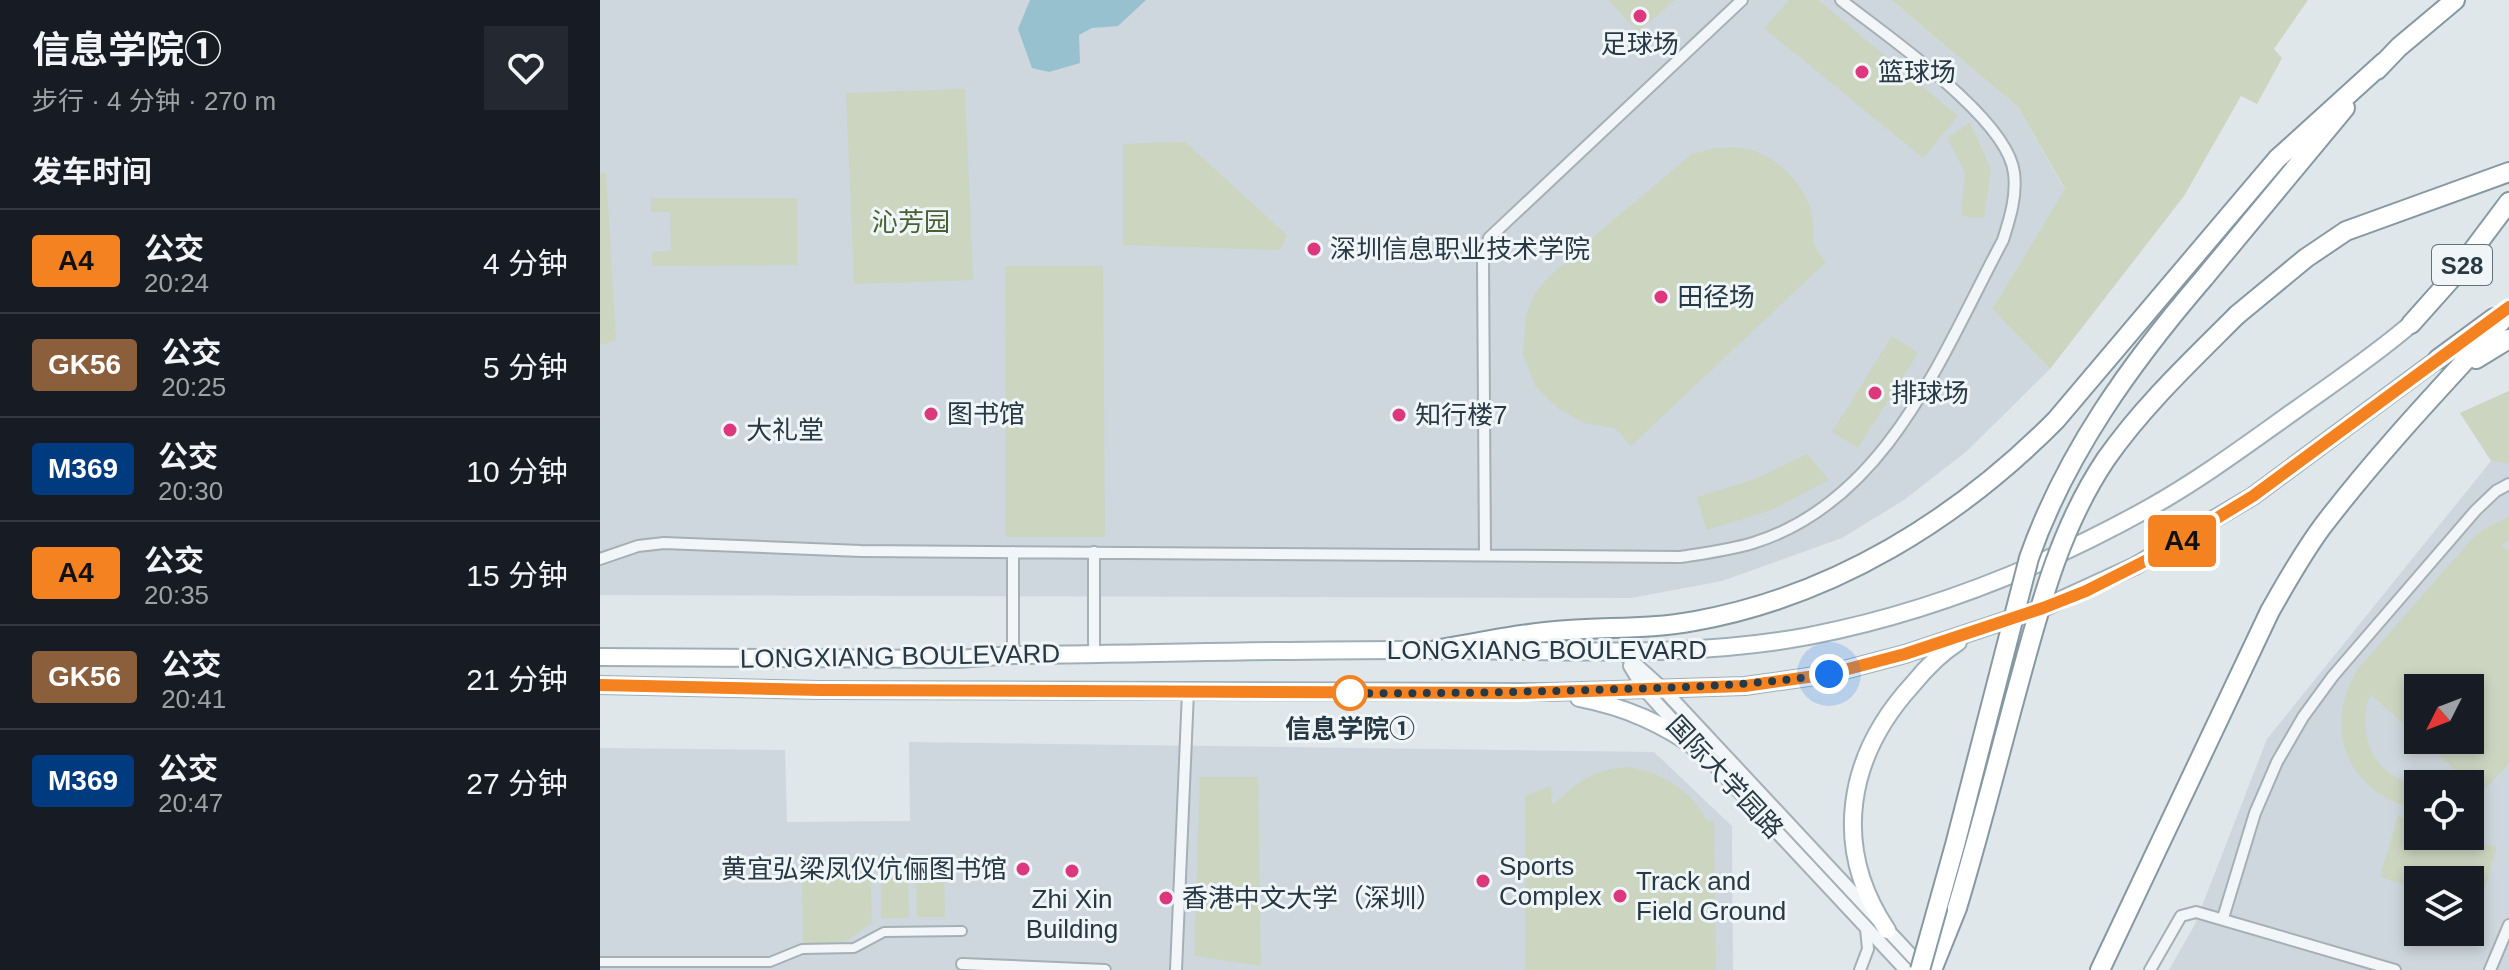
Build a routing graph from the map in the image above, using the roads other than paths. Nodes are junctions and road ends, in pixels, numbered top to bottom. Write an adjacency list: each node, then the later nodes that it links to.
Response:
1 (1742, 0): 16 (street)
2 (1841, 0): 16 (street)
3 (2455, 0): 4 (highway)
4 (2384, 62): 19 (highway); 41 (highway, bridge)
5 (2509, 172): 42 (highway, bridge)
6 (2509, 202): 9 (highway, S28)
7 (2509, 307): 11 (highway, S28)
8 (2509, 313): 12 (highway)
9 (2411, 324): 20 (main road, LONGXIANG BOULEVARD)
10 (2509, 339): 12 (highway)
11 (2438, 359): 18 (main road, LONGXIANG BOULEVARD)
12 (2457, 371): 43 (highway)
13 (2509, 484): 30 (street)
14 (1013, 552): 15 (street); 17 (street); 21 (street)
15 (1094, 552): 16 (street); 22 (street)
16 (1485, 555)
17 (600, 559)
18 (1980, 629): 26 (main road, LONGXIANG BOULEVARD); 33 (main road)
19 (1436, 650): 20 (main road, LONGXIANG BOULEVARD); 22 (main road, LONGXIANG BOULEVARD)
20 (1623, 653): 25 (street, 国际大学园路); 26 (street, 国际大学园路)
21 (1013, 655): 22 (main road, LONGXIANG BOULEVARD); 23 (main road, LONGXIANG BOULEVARD)
22 (1094, 655)
23 (600, 657)
24 (600, 685): 27 (main road, LONGXIANG BOULEVARD)
25 (1644, 689): 26 (main road, LONGXIANG BOULEVARD); 28 (main road, LONGXIANG BOULEVARD); 29 (street, 国际大学园路)
26 (1663, 689): 33 (street, 国际大学园路)
27 (1188, 692): 28 (main road, LONGXIANG BOULEVARD); 38 (street)
28 (1550, 692): 29 (main road)
29 (1702, 752): 32 (street, 国际大学园路)
30 (2223, 918): 44 (street); 45 (street)
31 (2509, 925): 46 (street)
32 (1866, 929): 39 (street); 40 (street, 国际大学园路)
33 (1887, 930): 41 (street, 国际大学园路)
34 (962, 931): 35 (street)
35 (600, 962)
36 (962, 964): 37 (street)
37 (1105, 970)
38 (1176, 970)
39 (1860, 970)
40 (1906, 970)
41 (1922, 970)
42 (1932, 970)
43 (2100, 970)
44 (2150, 970)
45 (2395, 970)
46 (2490, 970)

